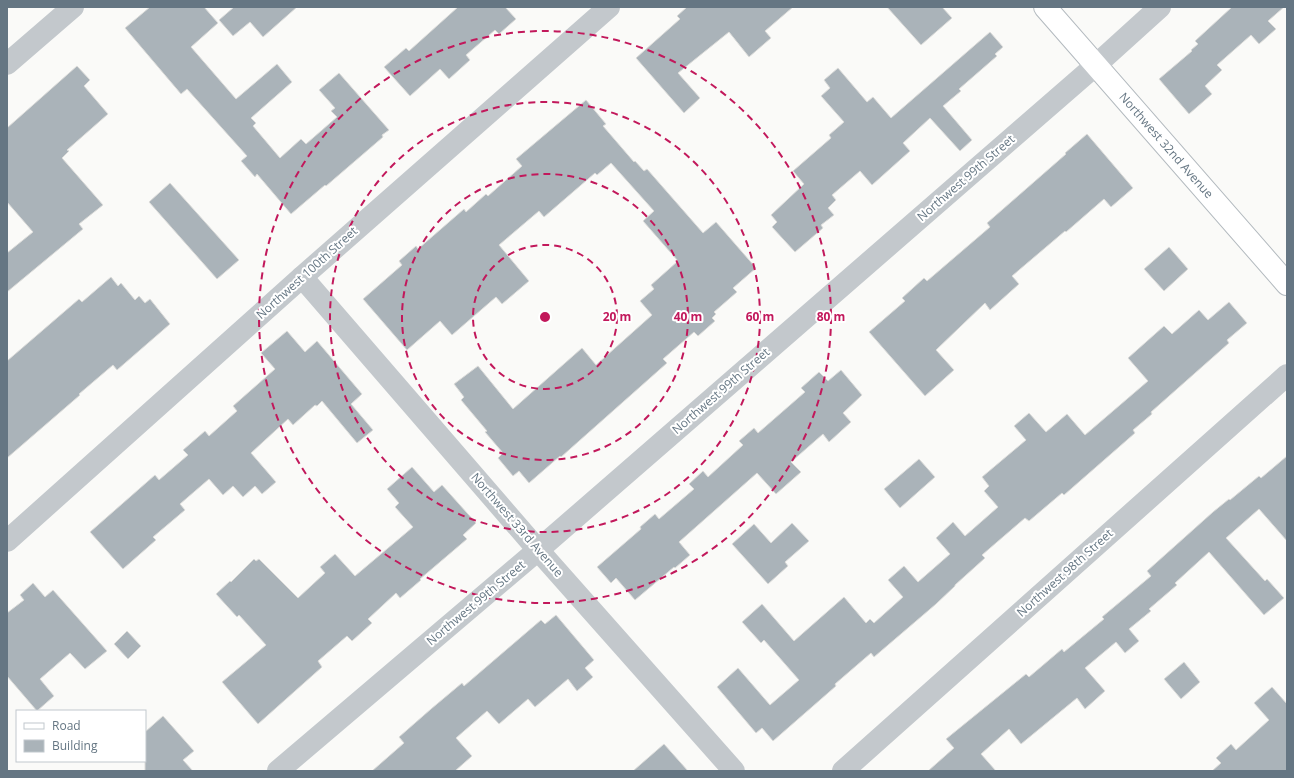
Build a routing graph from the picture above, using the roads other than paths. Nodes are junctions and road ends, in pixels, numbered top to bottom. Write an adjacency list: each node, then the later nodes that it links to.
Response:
1 (73, 7): 5 (street)
2 (609, 7): 7 (street, Northwest 100th Street)
3 (1045, 7): 6 (main road, Northwest 32nd Avenue)
4 (1160, 7): 6 (street, Northwest 99th Street)
5 (7, 64)
6 (1096, 65): 8 (main road, Northwest 32nd Avenue); 11 (street, Northwest 99th Street)
7 (302, 277): 10 (street, Northwest 100th Street); 11 (street, Northwest 33rd Avenue)
8 (1287, 284)
9 (1287, 376): 14 (street, Northwest 98th Street)
10 (7, 541)
11 (538, 550): 12 (street, Northwest 99th Street); 13 (street, Northwest 33rd Avenue)
12 (278, 771)
13 (734, 771)
14 (843, 771)

